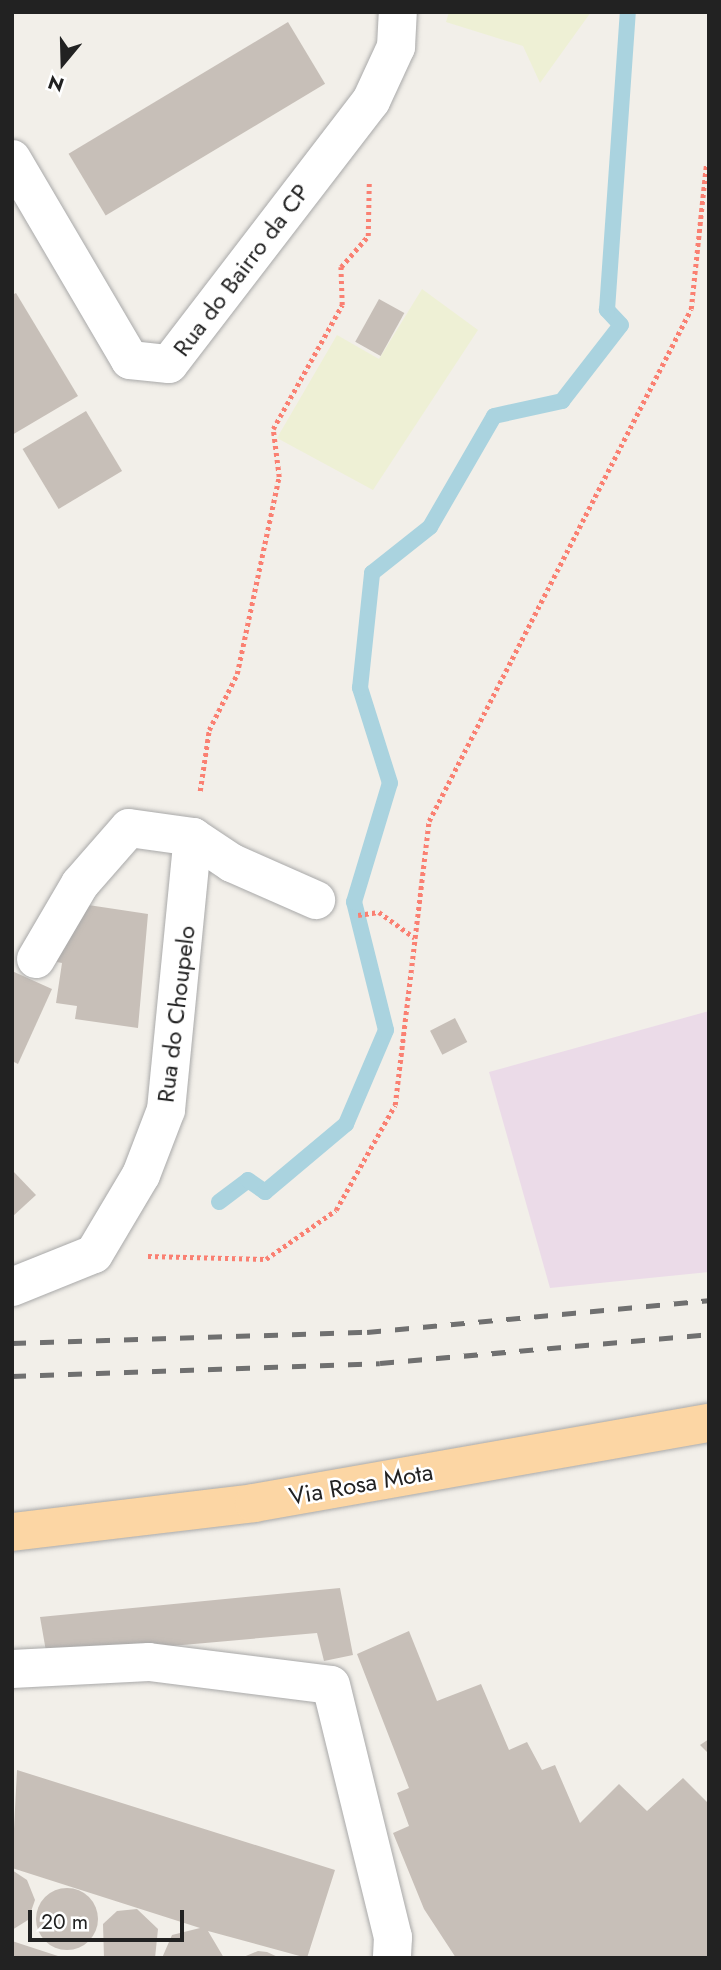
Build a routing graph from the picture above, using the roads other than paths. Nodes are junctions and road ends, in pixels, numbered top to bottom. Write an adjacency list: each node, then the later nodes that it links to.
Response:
1 (398, 12): 2 (street, Rua do Bairro da CP)
2 (12, 159)
3 (193, 837): 4 (street); 5 (street); 6 (street, Rua do Choupelo)
4 (316, 900)
5 (36, 959)
6 (12, 1287)
7 (709, 1423): 8 (main road, Via Rosa Mota)
8 (12, 1532)
9 (12, 1669): 10 (street)
10 (392, 1958)

